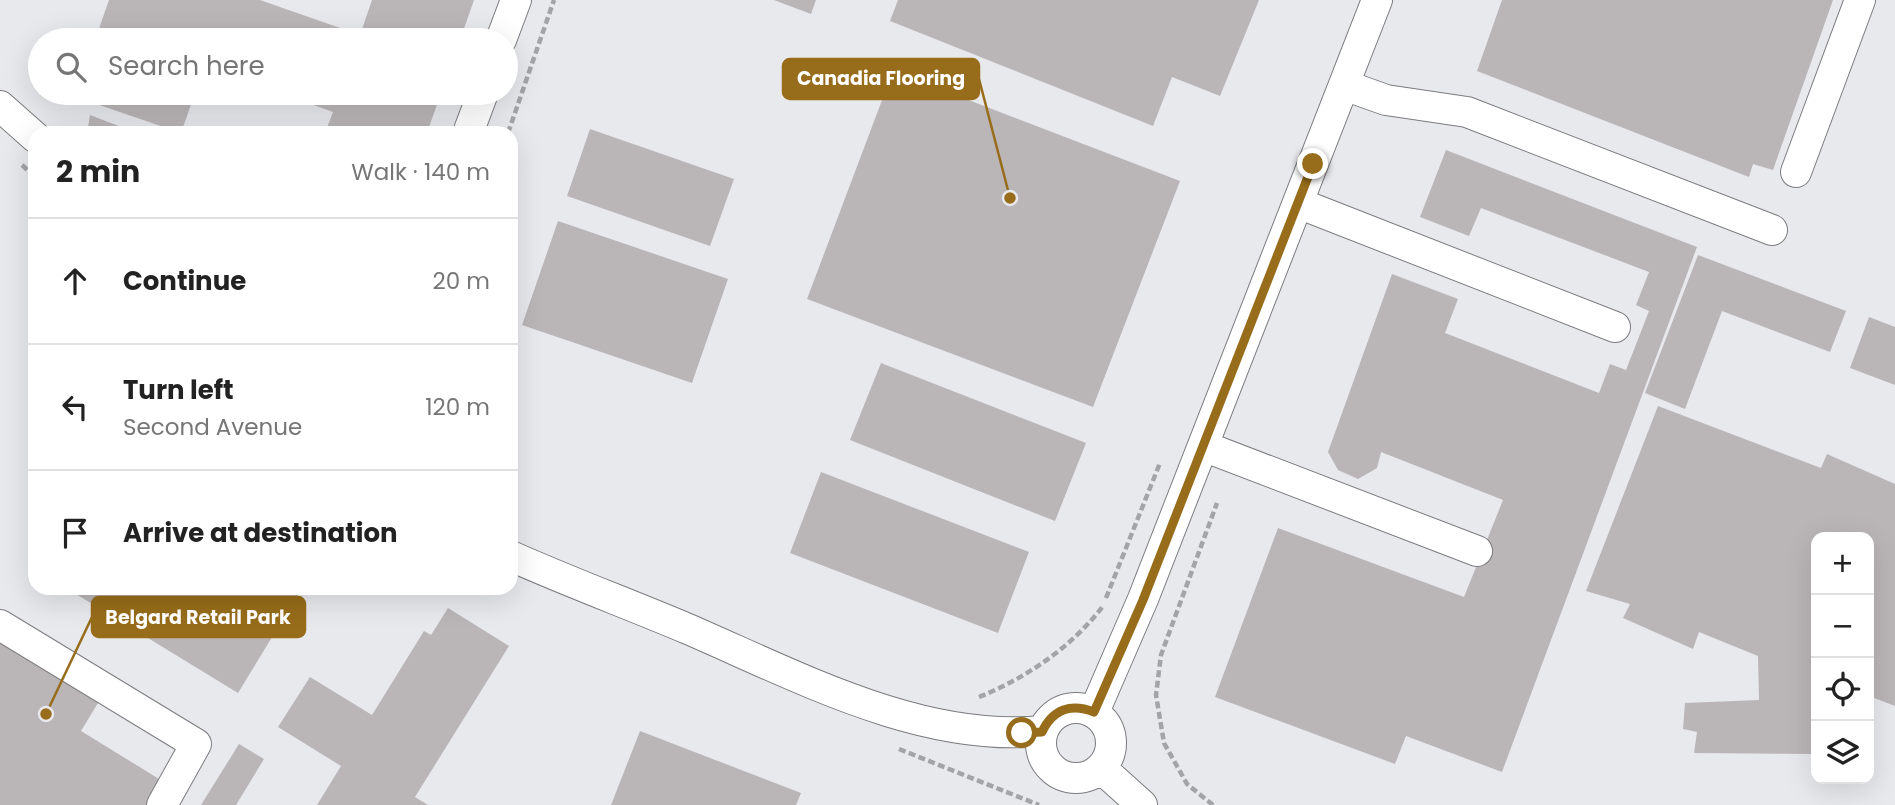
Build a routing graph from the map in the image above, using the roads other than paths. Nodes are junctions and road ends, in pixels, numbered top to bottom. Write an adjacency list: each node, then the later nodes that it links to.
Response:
1 (516, 0): 4 (street)
2 (1377, 0): 5 (street)
3 (1860, 0): 10 (street)
4 (506, 28)
5 (1344, 85): 11 (street); 12 (street)
6 (478, 105): 8 (street)
7 (0, 106): 9 (street)
8 (471, 126)
9 (28, 131)
10 (1796, 172)
11 (1298, 203): 13 (street); 14 (street)
12 (1772, 230)
13 (1615, 327)
14 (1203, 446): 15 (street); 18 (street)
15 (1477, 551)
16 (518, 559): 19 (street)
17 (0, 625): 21 (street)
18 (1094, 712): 19 (street); 20 (street)
19 (1042, 732): 20 (street)
20 (1101, 768): 22 (street)
21 (162, 805)
22 (1142, 805)

